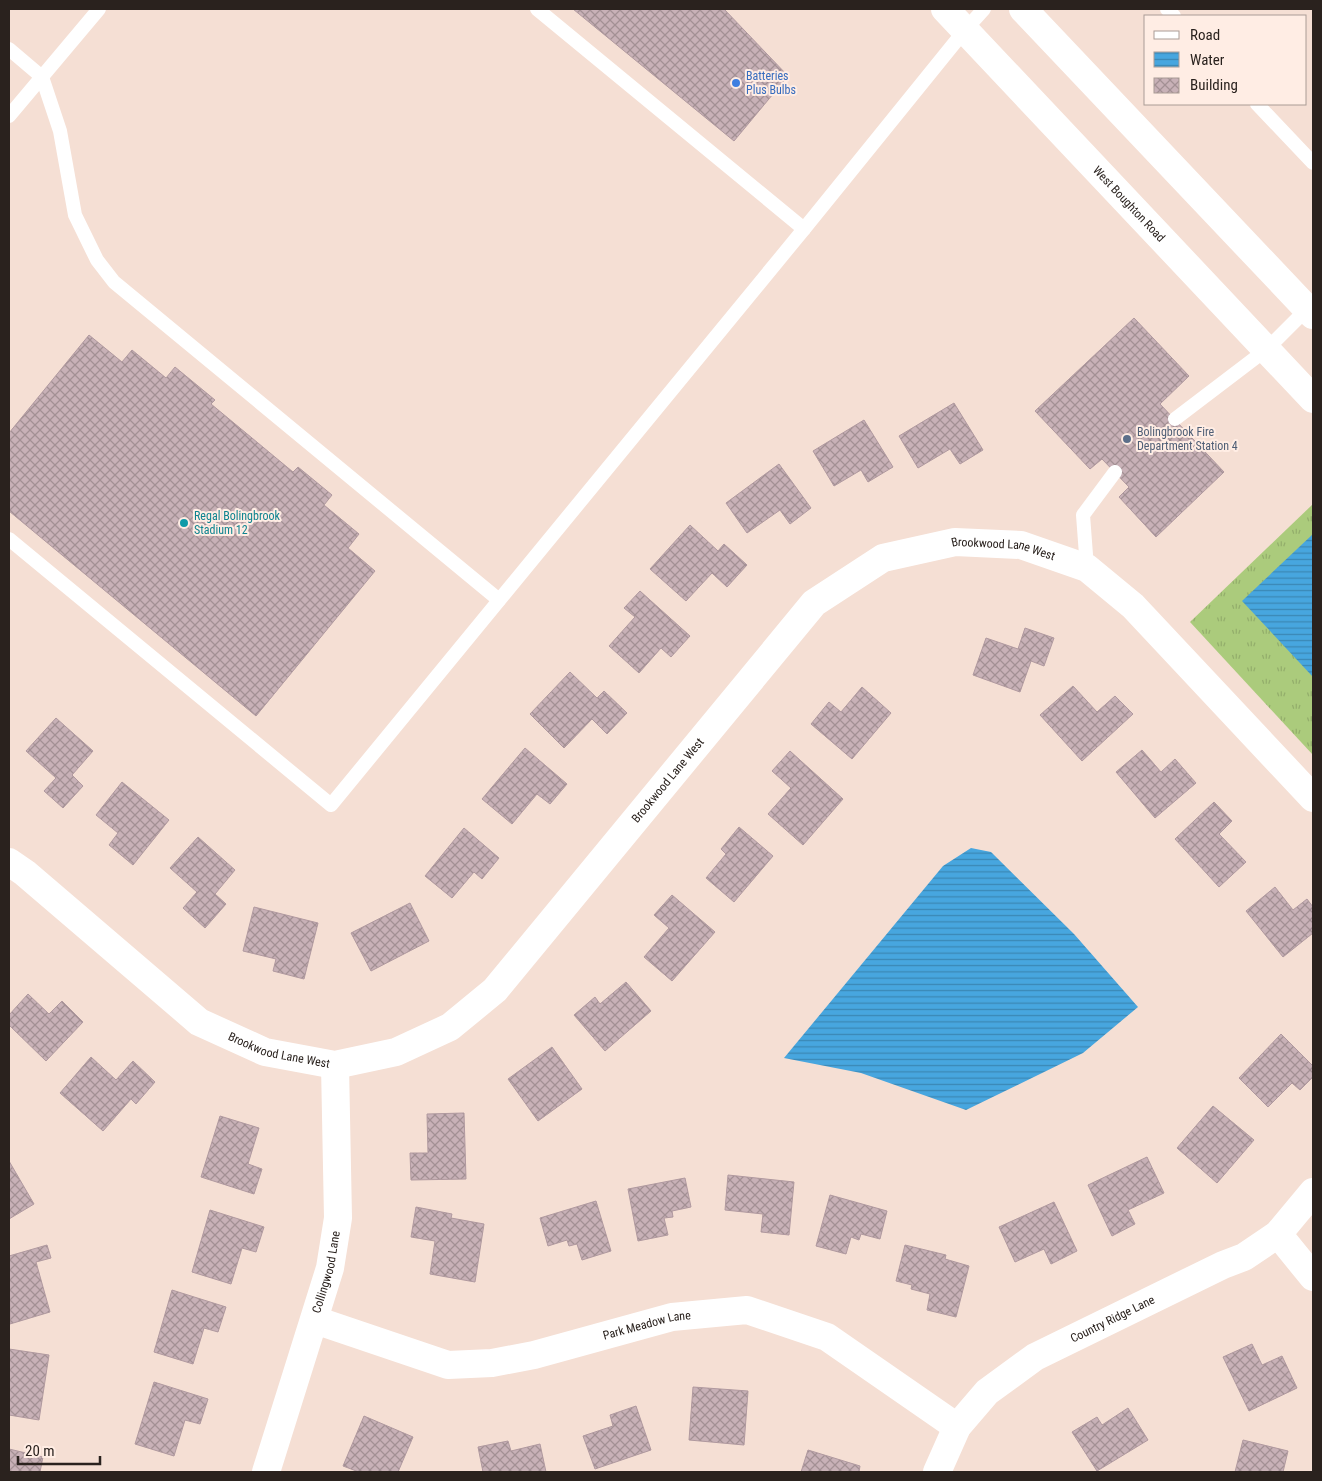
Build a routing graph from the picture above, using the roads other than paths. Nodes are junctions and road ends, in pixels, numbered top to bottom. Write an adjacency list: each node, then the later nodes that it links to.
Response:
1 (99, 9): 8 (lane)
2 (536, 9): 12 (lane)
3 (944, 9): 6 (street, West Boughton Road)
4 (984, 9): 6 (lane)
5 (1023, 9): 13 (street)
6 (965, 30): 12 (lane); 14 (street, West Boughton Road)
7 (9, 49): 8 (lane)
8 (42, 77): 10 (lane); 20 (lane)
9 (1258, 105): 11 (lane)
10 (9, 116)
11 (1313, 163)
12 (804, 229): 20 (lane)
13 (1310, 312): 14 (lane)
14 (1267, 350): 15 (street, West Boughton Road); 16 (lane)
15 (1313, 399)
16 (1175, 419)
17 (1114, 472): 19 (lane)
18 (9, 539): 20 (lane)
19 (1087, 568): 21 (street, Brookwood Lane West); 23 (street, Brookwood Lane West)
20 (499, 600)
21 (1313, 798)
22 (9, 862): 23 (street, Brookwood Lane West)
23 (335, 1066): 27 (street, Collingwood Lane)
24 (1313, 1192): 25 (street, Country Ridge Lane)
25 (1278, 1234): 26 (street); 28 (street, Country Ridge Lane)
26 (1313, 1277)
27 (314, 1320): 28 (street, Park Meadow Lane); 29 (street, Collingwood Lane)
28 (956, 1427): 30 (street, Country Ridge Lane)
29 (266, 1472)
30 (938, 1472)

